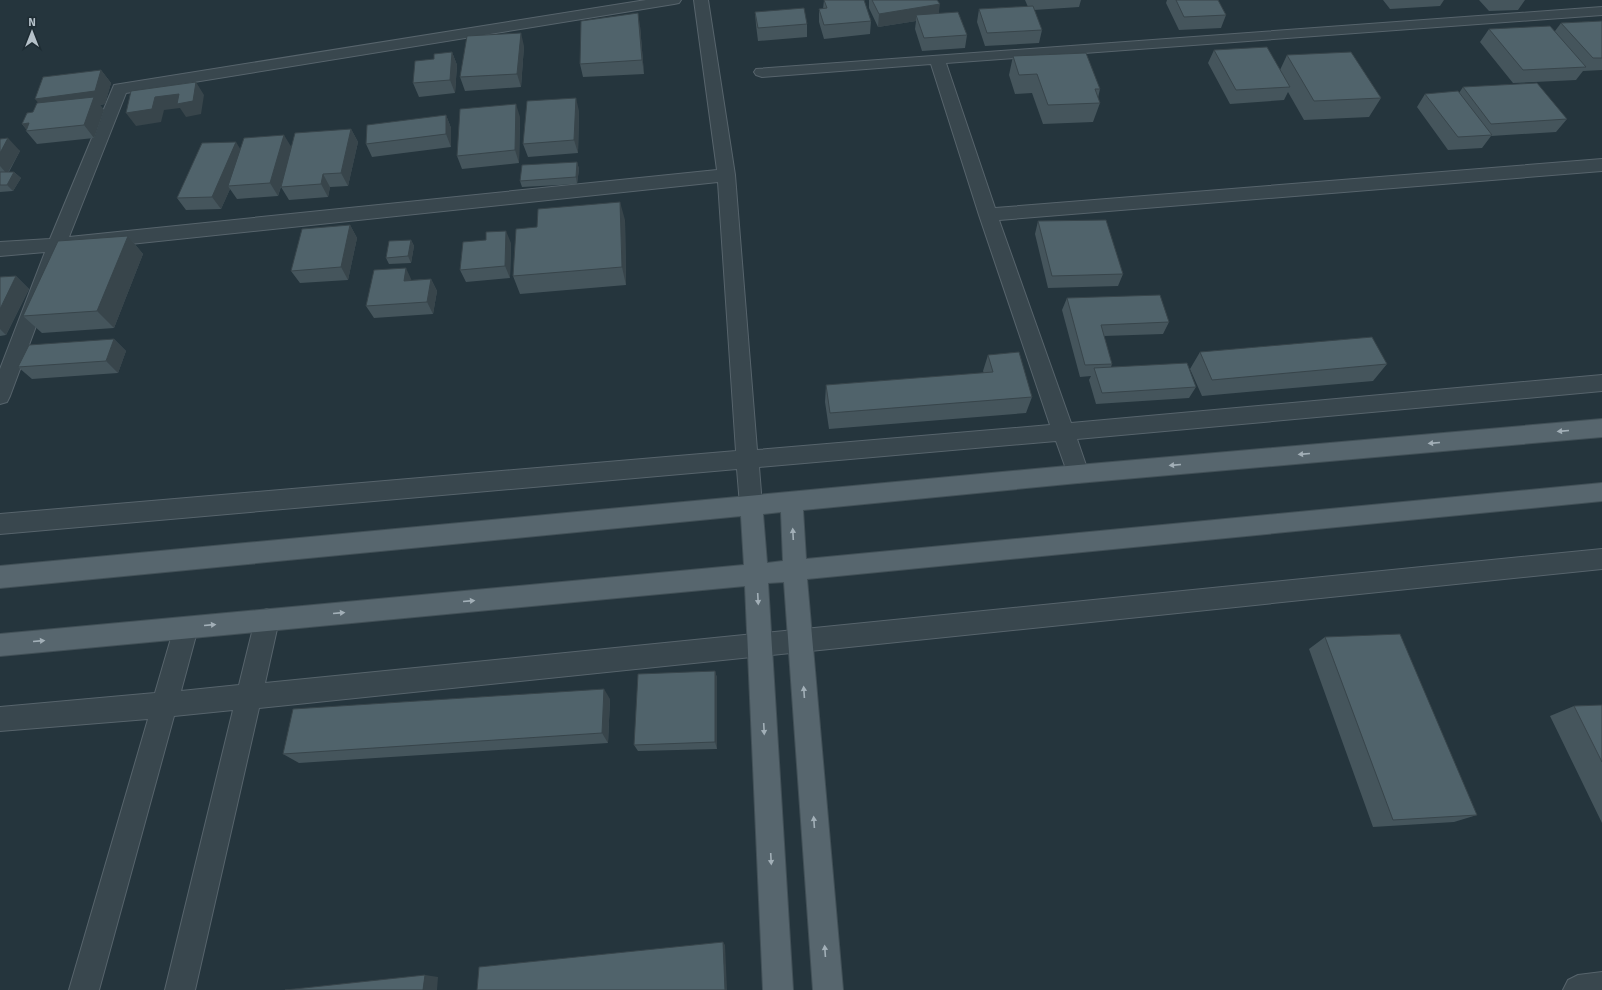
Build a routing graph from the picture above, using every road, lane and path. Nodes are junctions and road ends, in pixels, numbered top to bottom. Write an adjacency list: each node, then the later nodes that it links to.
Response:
1 (674, 0): 9 (street)
2 (701, 0): 7 (street)
3 (1602, 11): 4 (street)
4 (937, 60): 5 (street); 8 (street)
5 (762, 72)
6 (1602, 165): 8 (street)
7 (726, 175): 9 (street); 15 (street)
8 (988, 215): 14 (street)
9 (57, 245): 10 (street); 12 (street)
10 (0, 249)
11 (1602, 382): 14 (street)
12 (0, 396)
13 (1602, 428): 16 (main road, one-way to 16)
14 (1064, 432): 15 (street); 16 (street)
15 (748, 460): 19 (street); 20 (street)
16 (1078, 474): 18 (main road)
17 (1602, 492): 22 (main road)
18 (791, 501): 19 (main road); 22 (main road, one-way to 18)
19 (751, 505): 23 (main road); 24 (main road)
20 (0, 524)
21 (1602, 559): 27 (street)
22 (795, 570): 23 (main road); 27 (main road)
23 (756, 574): 25 (main road, one-way to 23); 29 (main road, one-way to 29)
24 (0, 577)
25 (266, 620): 26 (main road, one-way to 25); 30 (street)
26 (186, 628): 28 (main road, one-way to 26); 31 (street)
27 (800, 641): 29 (street); 37 (main road, one-way to 27)
28 (0, 645)
29 (760, 645): 30 (street); 36 (main road, one-way to 36)
30 (248, 697): 31 (street); 35 (street)
31 (164, 705): 32 (street); 34 (street)
32 (0, 719)
33 (1602, 987): 38 (street)
34 (84, 990)
35 (180, 990)
36 (778, 990)
37 (828, 990)
38 (1578, 990)

